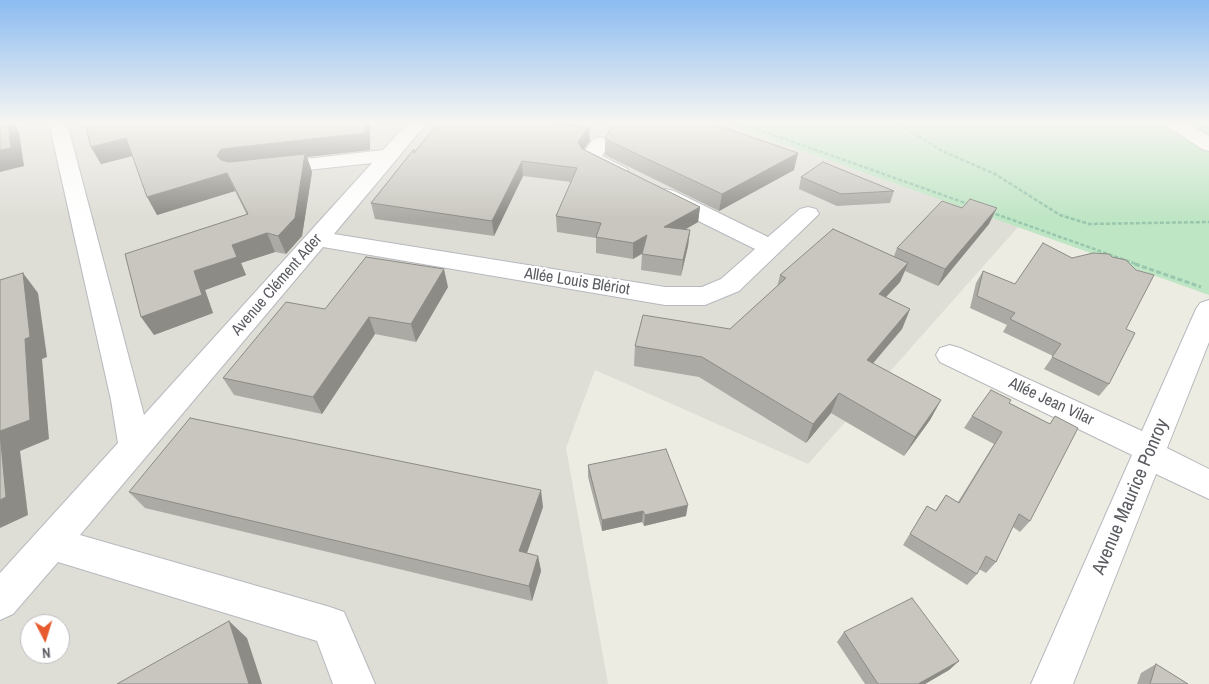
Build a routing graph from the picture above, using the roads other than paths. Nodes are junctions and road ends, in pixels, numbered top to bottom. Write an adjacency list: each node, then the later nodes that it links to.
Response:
1 (66, 155): 10 (street)
2 (590, 155): 7 (street)
3 (390, 156): 4 (street); 6 (street, Avenue Clément Ader)
4 (256, 170)
5 (808, 214): 7 (street, Allée Louis Blériot)
6 (318, 239): 7 (street, Allée Louis Blériot); 10 (street, Avenue Clément Ader)
7 (771, 248)
8 (1209, 309): 11 (street, Avenue Maurice Ponroy)
9 (950, 355): 11 (street, Allée Jean Vilar)
10 (134, 446): 13 (street, Avenue Clément Ader)
11 (1150, 452): 12 (street, Allée Jean Vilar); 16 (street, Avenue Maurice Ponroy)
12 (1209, 485)
13 (51, 543): 14 (street, Avenue Clément Ader); 15 (street)
14 (0, 601)
15 (354, 684)
16 (1052, 684)

